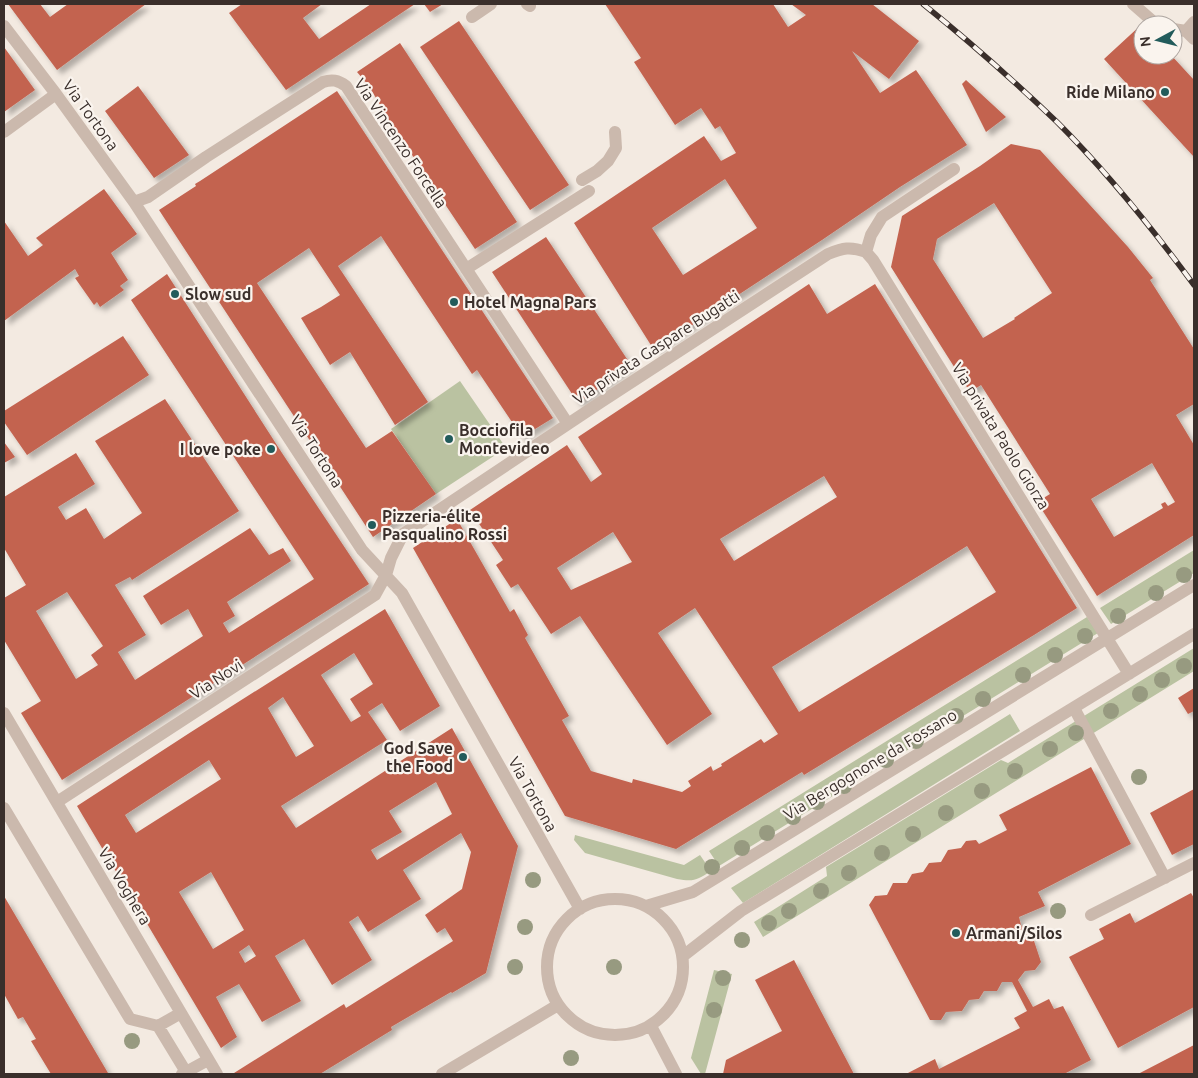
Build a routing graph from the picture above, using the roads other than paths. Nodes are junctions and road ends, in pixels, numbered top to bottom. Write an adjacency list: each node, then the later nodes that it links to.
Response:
1 (491, 4): 4 (street)
2 (1133, 4): 3 (street)
3 (1146, 15)
4 (472, 17)
5 (4, 26): 6 (street, Via Tortona)
6 (56, 94): 7 (street); 10 (street, Via Tortona)
7 (4, 132)
8 (615, 132): 12 (street)
9 (954, 169): 11 (street)
10 (134, 202): 12 (street, Via Vincenzo Forcella); 14 (street, Via Tortona)
11 (866, 252): 13 (street, Via privata Gaspare Bugatti); 17 (street, Via privata Paolo Giorza)
12 (466, 269): 13 (street, Via Vincenzo Forcella)
13 (568, 424): 14 (street, Via privata Gaspare Bugatti)
14 (386, 575): 21 (street, Via Novi); 26 (street, Via Tortona)
15 (1194, 585): 17 (street, Via Bergognone da Fossano)
16 (1194, 634): 18 (street)
17 (1106, 638): 18 (street); 25 (street, Via Bergognone da Fossano)
18 (1129, 674): 19 (street)
19 (1074, 708): 24 (street); 28 (street)
20 (4, 713): 21 (street, Via Voghera)
21 (56, 802): 30 (street, Via Voghera)
22 (4, 808): 31 (street)
23 (1194, 863): 24 (street)
24 (1165, 878): 27 (street)
25 (646, 906): 26 (street); 28 (street)
26 (580, 909): 29 (street)
27 (1091, 916)
28 (683, 956): 32 (street)
29 (558, 1005): 32 (street); 36 (street)
30 (181, 1013): 31 (street); 33 (street, Via Voghera)
31 (158, 1026): 34 (street)
32 (652, 1026): 37 (street)
33 (208, 1060): 34 (street); 35 (street, Via Voghera)
34 (184, 1073)
35 (217, 1074)
36 (442, 1074)
37 (676, 1074)

